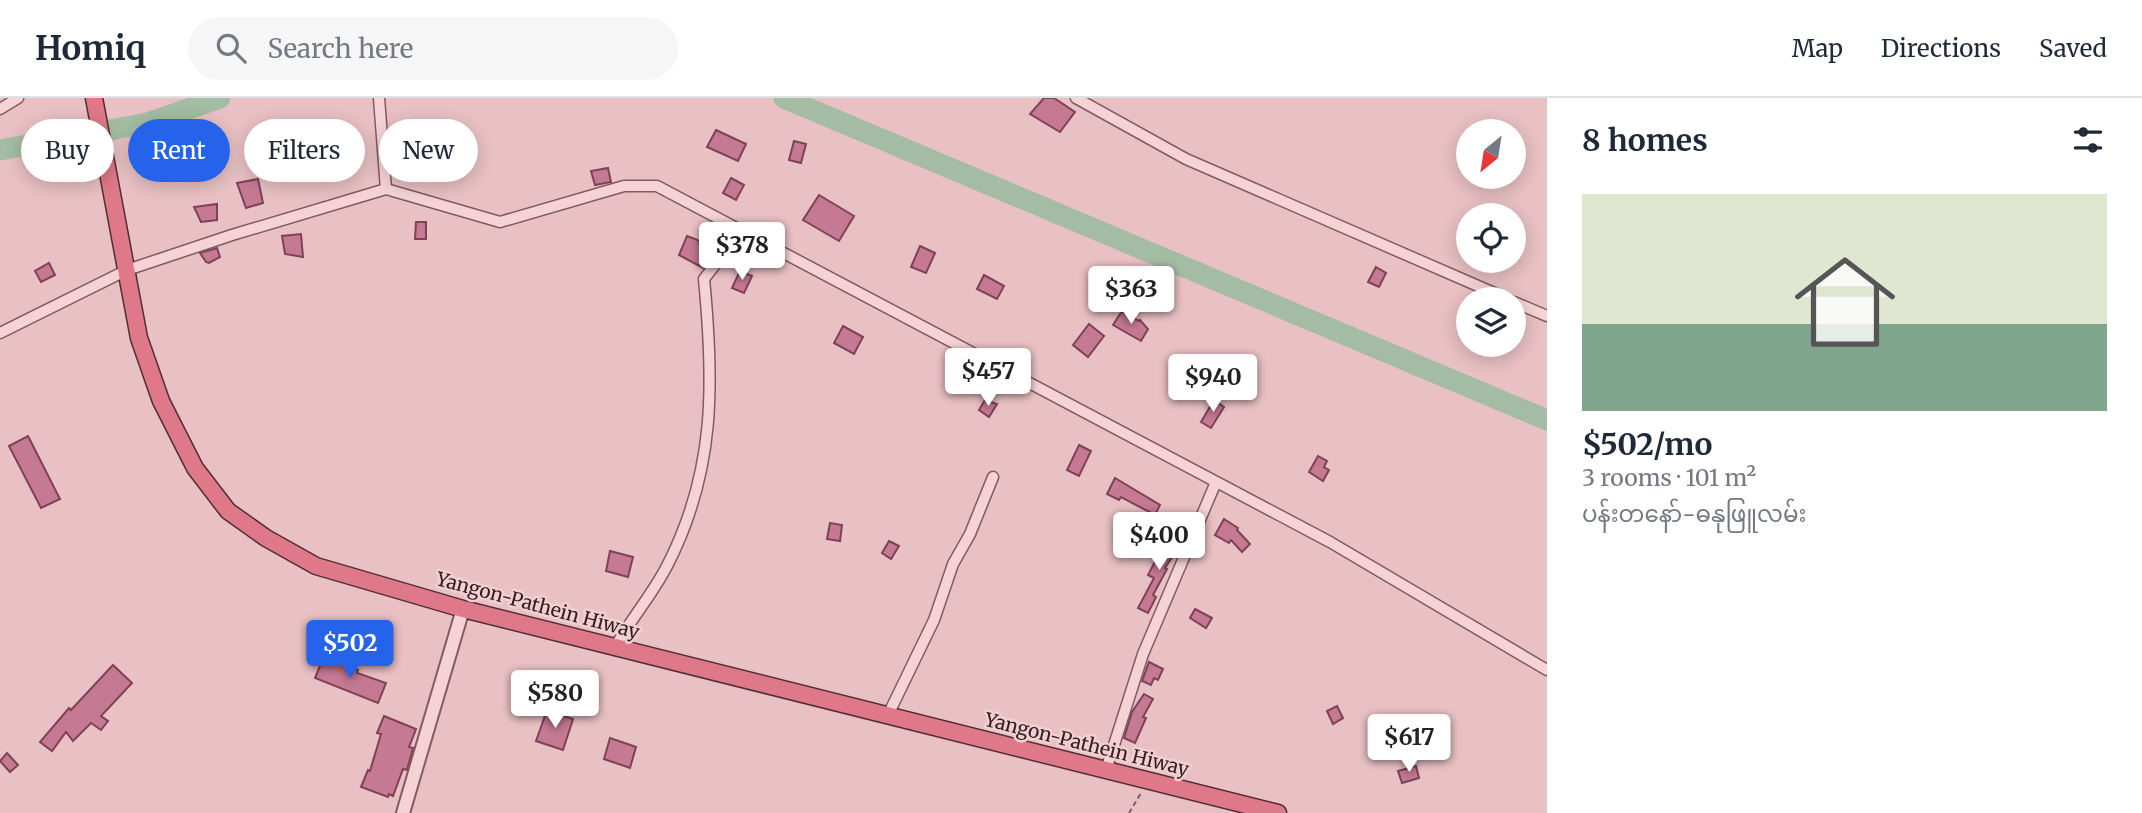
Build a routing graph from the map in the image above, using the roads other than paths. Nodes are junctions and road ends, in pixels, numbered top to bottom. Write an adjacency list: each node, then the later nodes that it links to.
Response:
1 (94, 98): 8 (highway, Yangon-Pathein Hiway)
2 (379, 98): 6 (street)
3 (1076, 98): 9 (street)
4 (16, 99): 5 (street)
5 (0, 109)
6 (386, 189): 7 (street); 8 (street)
7 (750, 236): 14 (street); 16 (street)
8 (127, 270): 12 (street); 15 (highway, Yangon-Pathein Hiway)
9 (1480, 287)
10 (1526, 307): 11 (street)
11 (1547, 316)
12 (0, 333)
13 (993, 477): 18 (street)
14 (1216, 482): 17 (street); 19 (street)
15 (463, 609): 16 (highway, Yangon-Pathein Hiway); 20 (street)
16 (615, 647): 18 (highway, Yangon-Pathein Hiway)
17 (1547, 670)
18 (888, 715): 19 (highway, Yangon-Pathein Hiway)
19 (1106, 770): 21 (highway, Yangon-Pathein Hiway)
20 (403, 813)
21 (1278, 813)

